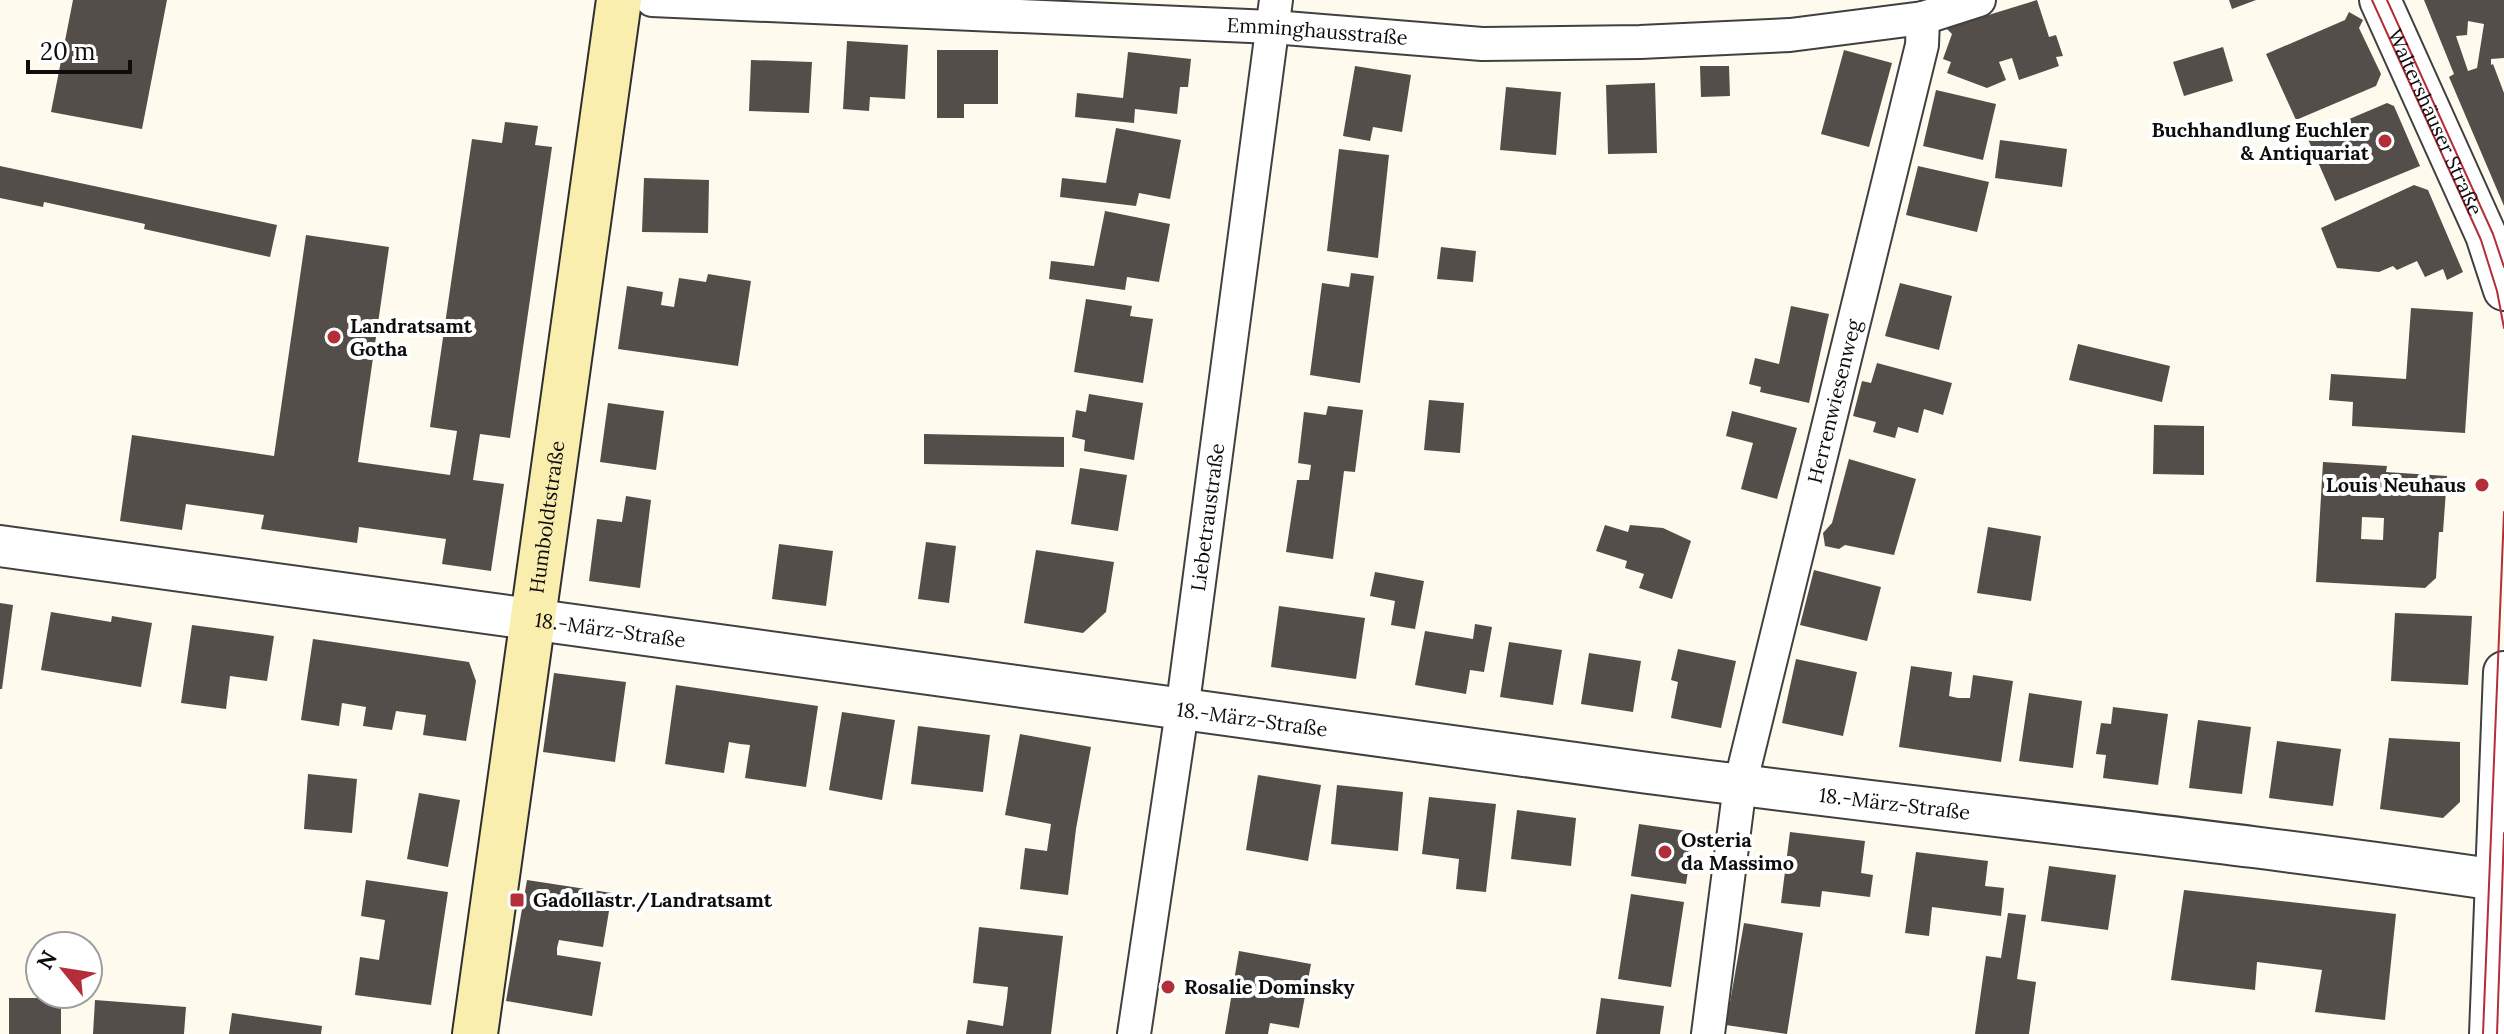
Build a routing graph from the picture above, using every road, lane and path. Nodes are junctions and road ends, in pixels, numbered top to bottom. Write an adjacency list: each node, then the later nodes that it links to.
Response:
1 (619, 0): 9 (main road, Humboldtstraße)
2 (652, 0): 5 (street, Emminghausstraße)
3 (1979, 0): 6 (street, Emminghausstraße)
4 (2380, 0): 7 (street, Waltershäuser Straße)
5 (1274, 14): 6 (street, Emminghausstraße); 11 (street, Liebetraustraße)
6 (1923, 18): 12 (street, Herrenwiesenweg)
7 (2504, 290)
8 (0, 546): 9 (street, 18.-März-Straße)
9 (533, 620): 11 (street, 18.-März-Straße); 14 (main road, Humboldtstraße)
10 (2504, 672): 13 (street)
11 (1182, 711): 12 (street, 18.-März-Straße); 15 (street, Liebetraustraße)
12 (1740, 785): 13 (street, 18.-März-Straße); 16 (street, Herrenwiesenweg)
13 (2500, 880): 17 (street)
14 (475, 1034)
15 (1134, 1034)
16 (1708, 1034)
17 (2490, 1034)

